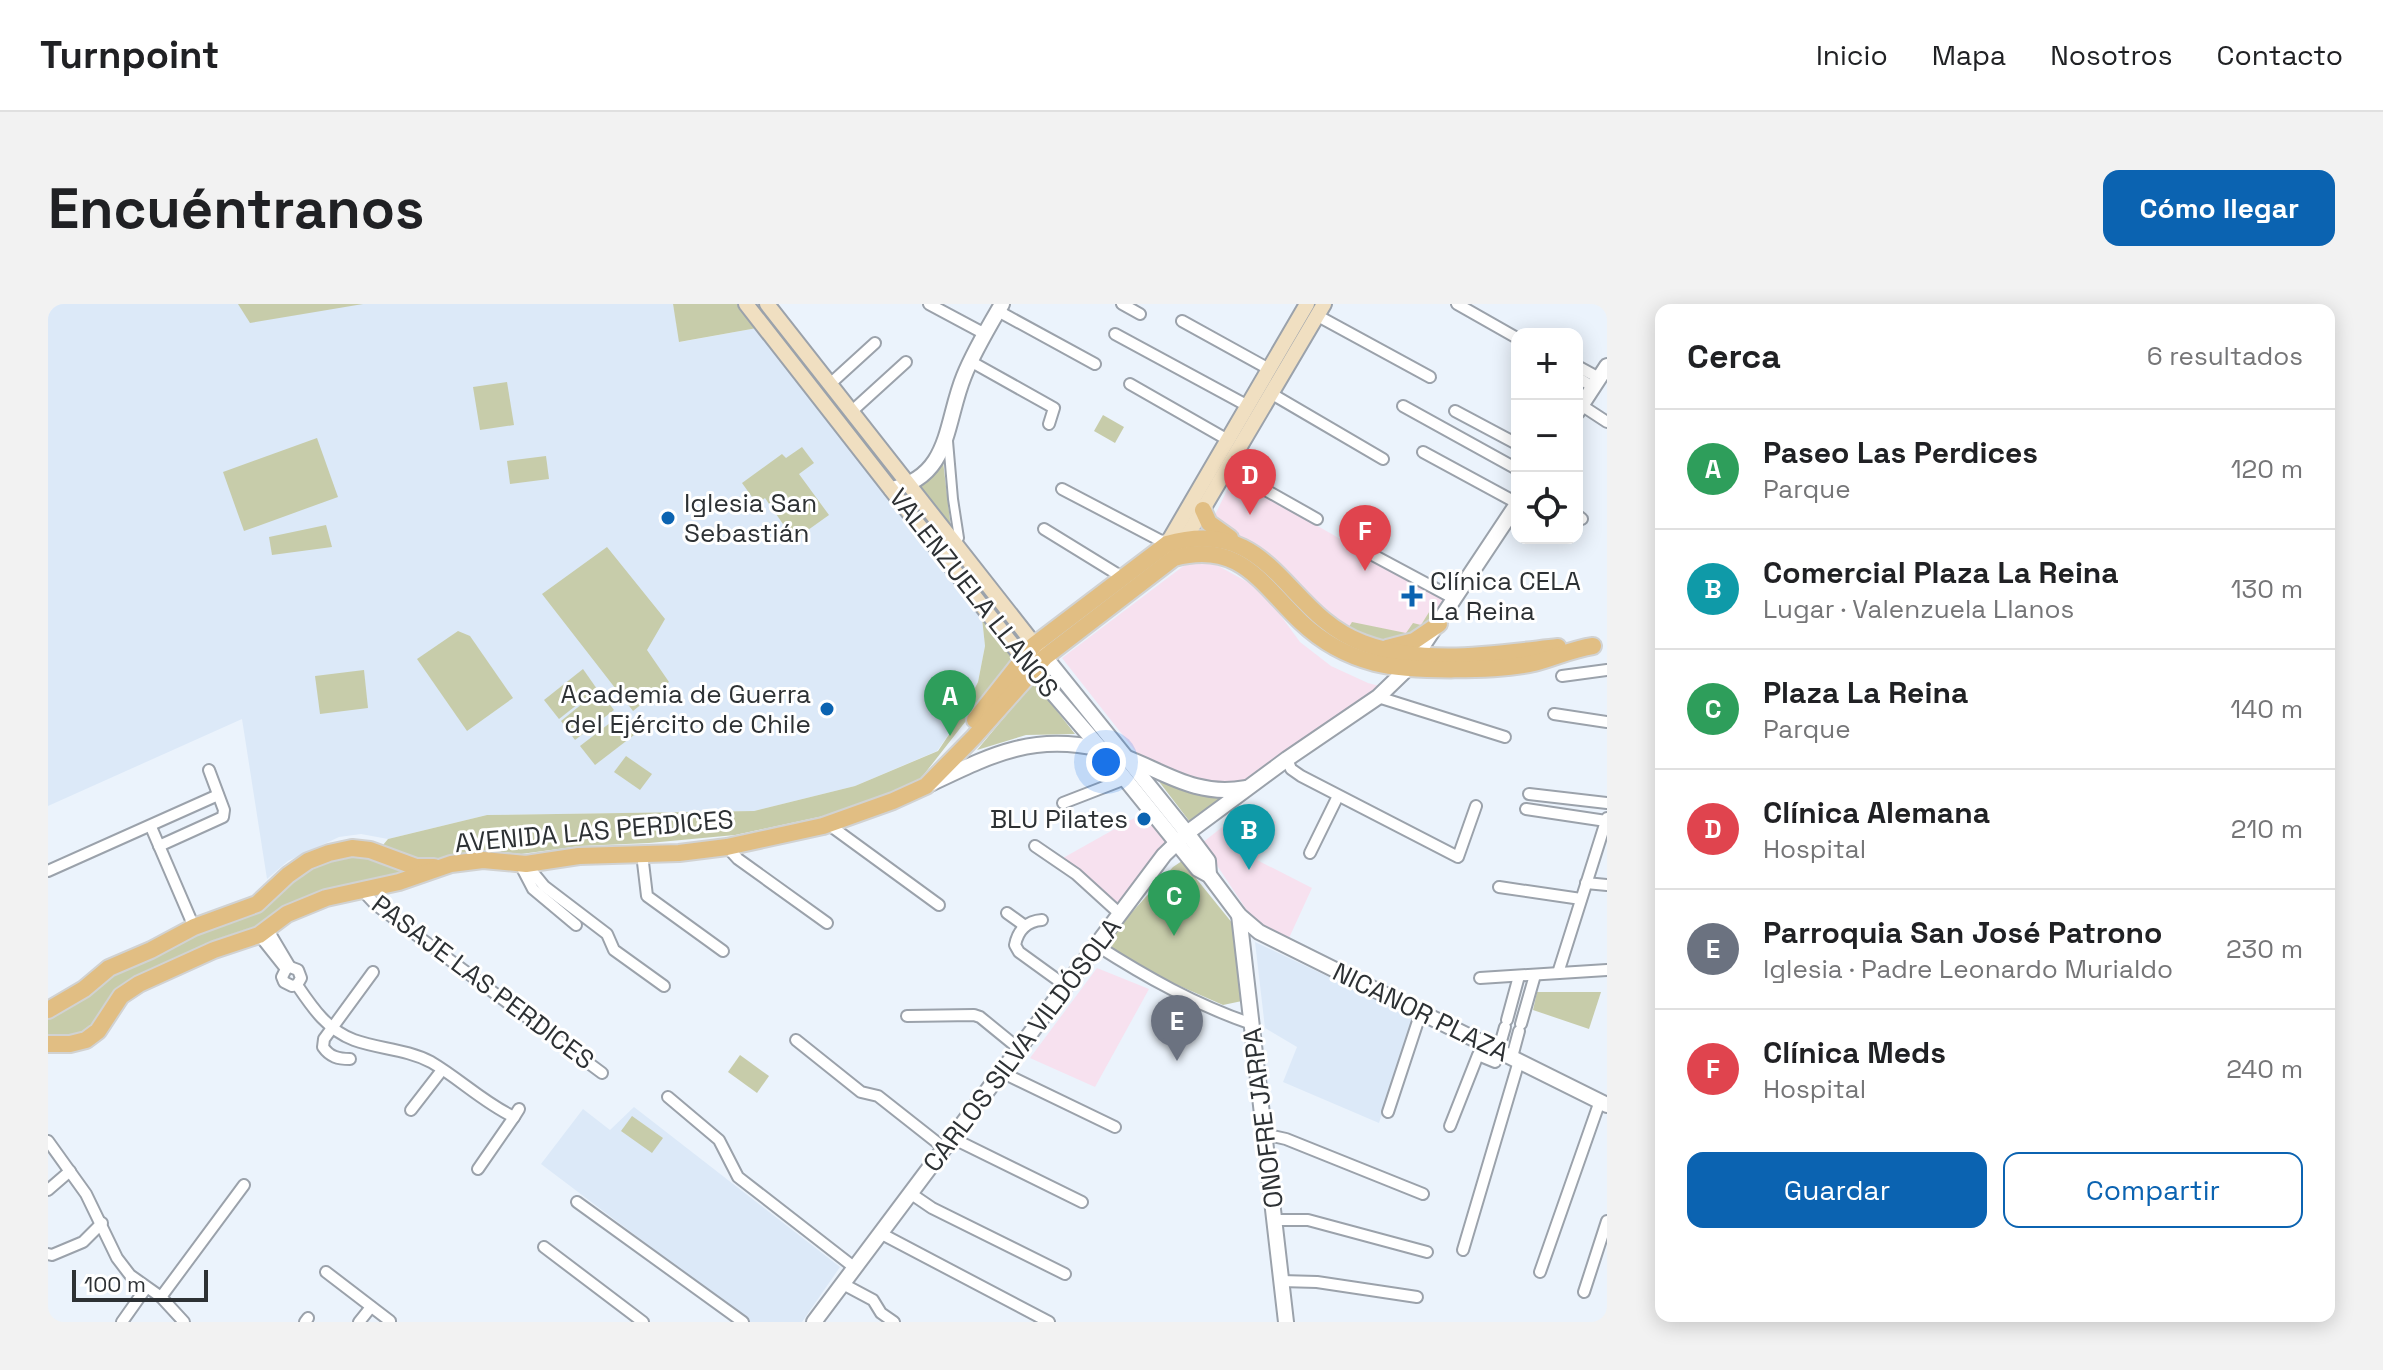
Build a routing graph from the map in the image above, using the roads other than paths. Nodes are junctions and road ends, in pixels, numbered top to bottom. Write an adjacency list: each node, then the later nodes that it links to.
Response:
1 (746, 304): 41 (main road, VALENZUELA LLANOS)
2 (767, 304): 14 (main road, VALENZUELA LLANOS)
3 (774, 304): 14 (street)
4 (929, 304): 11 (street)
5 (1122, 304): 9 (street)
6 (1457, 304): 13 (street)
7 (1000, 307): 11 (street); 18 (street)
8 (1312, 307): 19 (main road); 20 (street); 24 (main road)
9 (1140, 314)
10 (1182, 321): 19 (street)
11 (985, 334): 16 (street)
12 (1115, 334): 26 (street)
13 (1511, 335)
14 (792, 336): 22 (main road, VALENZUELA LLANOS)
15 (875, 343): 22 (street)
16 (970, 361): 32 (street); 33 (street)
17 (906, 362): 30 (street)
18 (1095, 364)
19 (1269, 369): 26 (main road)
20 (1430, 377)
21 (1600, 377): 25 (street)
22 (830, 384): 30 (main road, VALENZUELA LLANOS)
23 (1130, 384): 34 (street)
24 (1272, 394): 37 (street); 39 (main road)
25 (1583, 402)
26 (1248, 406): 34 (main road)
27 (1403, 406): 38 (street)
28 (1583, 410): 31 (street)
29 (1455, 411): 35 (street)
30 (851, 412): 40 (main road, VALENZUELA LLANOS)
31 (1607, 422)
32 (1049, 424)
33 (947, 436): 40 (street); 49 (street)
34 (1228, 440): 51 (main road)
35 (1511, 441)
36 (1423, 452): 43 (street)
37 (1383, 459)
38 (1511, 466)
39 (1228, 469): 44 (main road); 46 (street)
40 (909, 485): 41 (street); 49 (main road, VALENZUELA LLANOS)
41 (891, 489): 60 (main road, VALENZUELA LLANOS)
42 (1062, 489): 51 (street)
43 (1511, 500)
44 (1203, 510): 48 (main road); 50 (main road)
45 (1511, 512): 54 (street, CARLOS SILVA VILDÓSOLA)
46 (1317, 519)
47 (1044, 529): 53 (street)
48 (1185, 540): 50 (main road); 51 (main road)
49 (955, 543): 58 (main road, VALENZUELA LLANOS)
50 (1248, 550): 57 (main road)
51 (1171, 551): 53 (main road); 58 (main road); 59 (main road)
52 (1371, 554): 54 (street)
53 (1122, 577): 58 (main road)
54 (1455, 599): 55 (street, CARLOS SILVA VILDÓSOLA)
55 (1439, 624): 57 (main road); 59 (street, CARLOS SILVA VILDÓSOLA)
56 (1600, 646): 59 (main road)
57 (1381, 649): 59 (main road)
58 (1040, 651): 60 (main road); 68 (street, VALENZUELA LLANOS)
59 (1413, 661): 63 (street, CARLOS SILVA VILDÓSOLA)
60 (1028, 665): 67 (street, VALENZUELA LLANOS); 72 (main road)
61 (1607, 670): 62 (street)
62 (1562, 676)
63 (1378, 697): 66 (street); 69 (street, CARLOS SILVA VILDÓSOLA)
64 (1554, 714): 65 (street)
65 (1607, 722)
66 (1505, 737)
67 (1101, 749): 68 (street, AVENIDA LAS PERDICES); 71 (street, VALENZUELA LLANOS); 72 (street, AVENIDA LAS PERDICES)
68 (1126, 759): 73 (street); 84 (street, VALENZUELA LLANOS)
69 (1287, 759): 73 (street, CARLOS SILVA VILDÓSOLA); 76 (street)
70 (209, 770): 75 (street)
71 (1125, 779): 77 (street); 84 (street, VALENZUELA LLANOS)
72 (926, 786): 82 (main road, AVENIDA LAS PERDICES)
73 (1249, 787): 84 (street, CARLOS SILVA VILDÓSOLA)
74 (1529, 794): 78 (street)
75 (218, 795): 83 (street); 85 (street)
76 (1338, 796): 79 (street); 88 (street)
77 (1063, 803)
78 (1607, 803)
79 (1476, 806)
80 (1526, 809): 81 (street)
81 (1606, 820): 95 (street)
82 (828, 824): 87 (main road, AVENIDA LAS PERDICES); 100 (street)
83 (151, 827): 85 (street); 93 (street)
84 (1181, 838): 102 (street, CARLOS SILVA VILDÓSOLA); 103 (street, VALENZUELA LLANOS)
85 (159, 846): 108 (street)
86 (1035, 846): 102 (street)
87 (727, 847): 89 (main road, AVENIDA LAS PERDICES); 105 (street)
88 (1310, 853)
89 (642, 854): 92 (main road, AVENIDA LAS PERDICES); 111 (street)
90 (404, 863): 91 (main road); 94 (main road); 108 (main road)
91 (451, 864): 92 (main road, AVENIDA LAS PERDICES); 94 (main road, AVENIDA LAS PERDICES)
92 (523, 864): 106 (street); 118 (street)
93 (48, 871)
94 (399, 882): 98 (main road, AVENIDA LAS PERDICES)
95 (1586, 883): 96 (street); 99 (street)
96 (1607, 885)
97 (1499, 887): 99 (street)
98 (363, 891): 109 (main road, AVENIDA LAS PERDICES); 133 (street, PASAJE LAS PERDICES)
99 (1581, 899): 113 (street)
100 (939, 905)
101 (1007, 913): 107 (street)
102 (1120, 914): 110 (street, CARLOS SILVA VILDÓSOLA)
103 (1239, 915): 121 (street, NICANOR PLAZA); 123 (street, ONOFRE JARPA)
104 (1042, 920): 107 (street)
105 (827, 923)
106 (576, 925)
107 (1025, 926): 119 (street)
108 (194, 927): 120 (main road)
109 (263, 933): 124 (street); 126 (main road, AVENIDA LAS PERDICES)
110 (1096, 945): 119 (street, CARLOS SILVA VILDÓSOLA); 123 (street)
111 (723, 951)
112 (373, 972): 124 (street)
113 (1558, 973): 114 (street); 115 (street)
114 (1605, 973)
115 (1535, 975): 116 (street); 129 (street)
116 (1519, 976): 117 (street); 129 (street)
117 (1480, 978)
118 (664, 986)
119 (1066, 986): 127 (street, CARLOS SILVA VILDÓSOLA)
120 (48, 1010)
121 (1421, 1012): 128 (street, NICANOR PLAZA); 137 (street)
122 (907, 1016): 127 (street)
123 (1252, 1024): 140 (street, ONOFRE JARPA)
124 (331, 1027): 130 (street); 131 (street)
125 (796, 1040): 142 (street)
126 (48, 1044)
127 (1018, 1048): 132 (street, CARLOS SILVA VILDÓSOLA)
128 (1480, 1048): 129 (street, NICANOR PLAZA); 138 (street)
129 (1510, 1056): 135 (street, NICANOR PLAZA); 156 (street)
130 (350, 1059)
131 (442, 1070): 136 (street); 143 (street)
132 (1001, 1072): 139 (street); 142 (street, CARLOS SILVA VILDÓSOLA)
133 (602, 1073)
134 (668, 1097): 159 (street)
135 (1603, 1103): 161 (street)
136 (411, 1110)
137 (1388, 1112)
138 (1450, 1126)
139 (1115, 1127)
140 (1264, 1134): 148 (street); 151 (street, ONOFRE JARPA)
141 (48, 1141): 144 (street)
142 (948, 1143): 147 (street, CARLOS SILVA VILDÓSOLA); 150 (street)
143 (478, 1169)
144 (70, 1171): 146 (street); 153 (street)
145 (244, 1185): 167 (street)
146 (48, 1190)
147 (910, 1193): 154 (street, CARLOS SILVA VILDÓSOLA); 162 (street)
148 (1423, 1194)
149 (577, 1202): 175 (street)
150 (1082, 1202)
151 (1275, 1220): 157 (street); 163 (street, ONOFRE JARPA)
152 (1607, 1221): 166 (street)
153 (102, 1223): 158 (street); 165 (street)
154 (880, 1233): 159 (street, CARLOS SILVA VILDÓSOLA); 178 (street)
155 (544, 1247): 174 (street)
156 (1463, 1250)
157 (1427, 1252)
158 (48, 1254)
159 (855, 1268): 164 (street, CARLOS SILVA VILDÓSOLA)
160 (326, 1272): 169 (street)
161 (1540, 1272)
162 (1065, 1274)
163 (1281, 1281): 168 (street); 179 (street, ONOFRE JARPA)
164 (843, 1284): 176 (street, CARLOS SILVA VILDÓSOLA); 177 (street)
165 (146, 1288): 167 (street); 171 (street)
166 (1584, 1292)
167 (161, 1297): 172 (street)
168 (1417, 1297)
169 (371, 1307): 170 (street); 173 (street)
170 (390, 1321)
171 (122, 1322)
172 (184, 1322)
173 (359, 1322)
174 (643, 1322)
175 (743, 1322)
176 (814, 1322)
177 (894, 1322)
178 (1049, 1322)
179 (1286, 1322)

